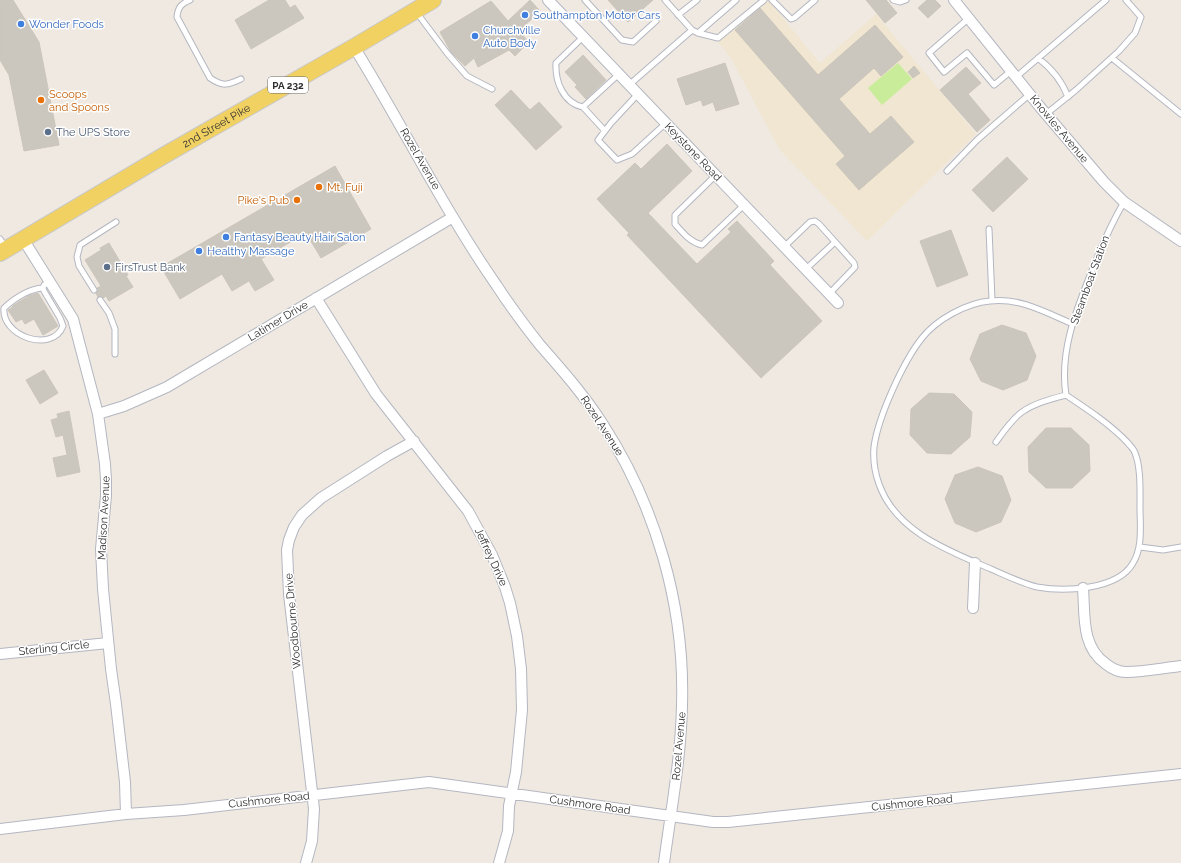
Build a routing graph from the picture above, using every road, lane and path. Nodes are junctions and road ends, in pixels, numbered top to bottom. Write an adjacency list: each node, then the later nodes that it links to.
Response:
1 (190, 0): 28 (lane)
2 (433, 0): 16 (main road, 2nd Street Pike / PA 232)
3 (548, 0): 22 (street, Keystone Road)
4 (585, 0): 19 (lane)
5 (665, 0): 17 (lane)
6 (696, 0): 17 (lane)
7 (736, 0): 21 (lane)
8 (764, 0): 21 (lane)
9 (772, 0): 10 (lane)
10 (815, 0)
11 (893, 0): 12 (lane)
12 (906, 0)
13 (1106, 0): 24 (lane)
14 (1126, 0): 25 (lane)
15 (958, 1): 18 (street, Knowles Avenue)
16 (415, 10): 23 (main road, 2nd Street Pike / PA 232); 30 (lane)
17 (678, 15): 20 (lane)
18 (969, 18): 27 (street, Knowles Avenue); 27 (lane)
19 (656, 21)
20 (692, 30): 21 (lane); 29 (lane)
21 (698, 33)
22 (583, 37): 26 (street, Keystone Road); 34 (lane)
23 (354, 47): 43 (street, Rozel Avenue); 46 (main road, 2nd Street Pike / PA 232)
24 (1038, 58): 27 (lane); 33 (lane)
25 (1112, 58): 33 (lane); 36 (lane)
26 (619, 74): 29 (street, Keystone Road); 34 (lane)
27 (1014, 74): 32 (street, Knowles Avenue)
28 (241, 79)
29 (629, 84): 31 (street, Keystone Road)
30 (492, 89)
31 (638, 94): 37 (street, Keystone Road); 38 (lane)
32 (1030, 94): 35 (street, Knowles Avenue); 39 (lane)
33 (1068, 97): 35 (lane)
34 (583, 107): 38 (lane)
35 (1046, 114): 41 (street, Knowles Avenue)
36 (1181, 114)
37 (666, 123): 38 (lane); 40 (street, Keystone Road)
38 (605, 131)
39 (947, 171)
40 (716, 176): 42 (street, Keystone Road); 42 (lane)
41 (1124, 202): 47 (street, Knowles Avenue); 59 (lane, Steamboat Station)
42 (744, 205): 50 (street, Keystone Road)
43 (453, 217): 55 (street, Latimer Drive); 77 (street, Rozel Avenue)
44 (116, 222): 53 (lane)
45 (989, 229): 57 (lane)
46 (23, 239): 49 (main road, 2nd Street Pike / PA 232); 52 (street, Madison Avenue)
47 (1181, 241)
48 (835, 242): 50 (lane); 51 (lane); 54 (lane)
49 (2, 247)
50 (784, 247): 51 (street, Keystone Road)
51 (806, 269): 54 (street, Keystone Road)
52 (46, 285): 52 (lane); 62 (street, Madison Avenue)
53 (94, 290)
54 (829, 294): 58 (street, Keystone Road)
55 (316, 298): 62 (street, Latimer Drive); 63 (street, Jeffrey Drive)
56 (100, 300): 60 (lane)
57 (992, 300): 59 (lane); 67 (lane)
58 (838, 303)
59 (1072, 324): 61 (lane, Steamboat Station)
60 (115, 354)
61 (1066, 395): 64 (lane); 65 (lane)
62 (98, 414): 70 (street, Madison Avenue)
63 (414, 441): 74 (street, Woodbourne Drive); 75 (street, Jeffrey Drive)
64 (996, 442)
65 (1140, 547): 66 (lane); 68 (lane)
66 (1181, 547)
67 (975, 563): 68 (lane); 69 (street)
68 (1083, 588): 72 (street)
69 (973, 608)
70 (108, 643): 71 (street, Sterling Circle); 76 (street, Madison Avenue)
71 (0, 654)
72 (1181, 666)
73 (1181, 774): 77 (street, Cushmore Road)
74 (312, 795): 75 (street, Cushmore Road); 76 (street, Cushmore Road); 79 (street, Woodbourne Drive)
75 (512, 795): 77 (street, Cushmore Road); 80 (street, Jeffrey Drive)
76 (126, 814): 78 (street, Cushmore Road)
77 (671, 816): 81 (street, Rozel Avenue)
78 (0, 829)
79 (306, 863)
80 (500, 863)
81 (664, 863)

